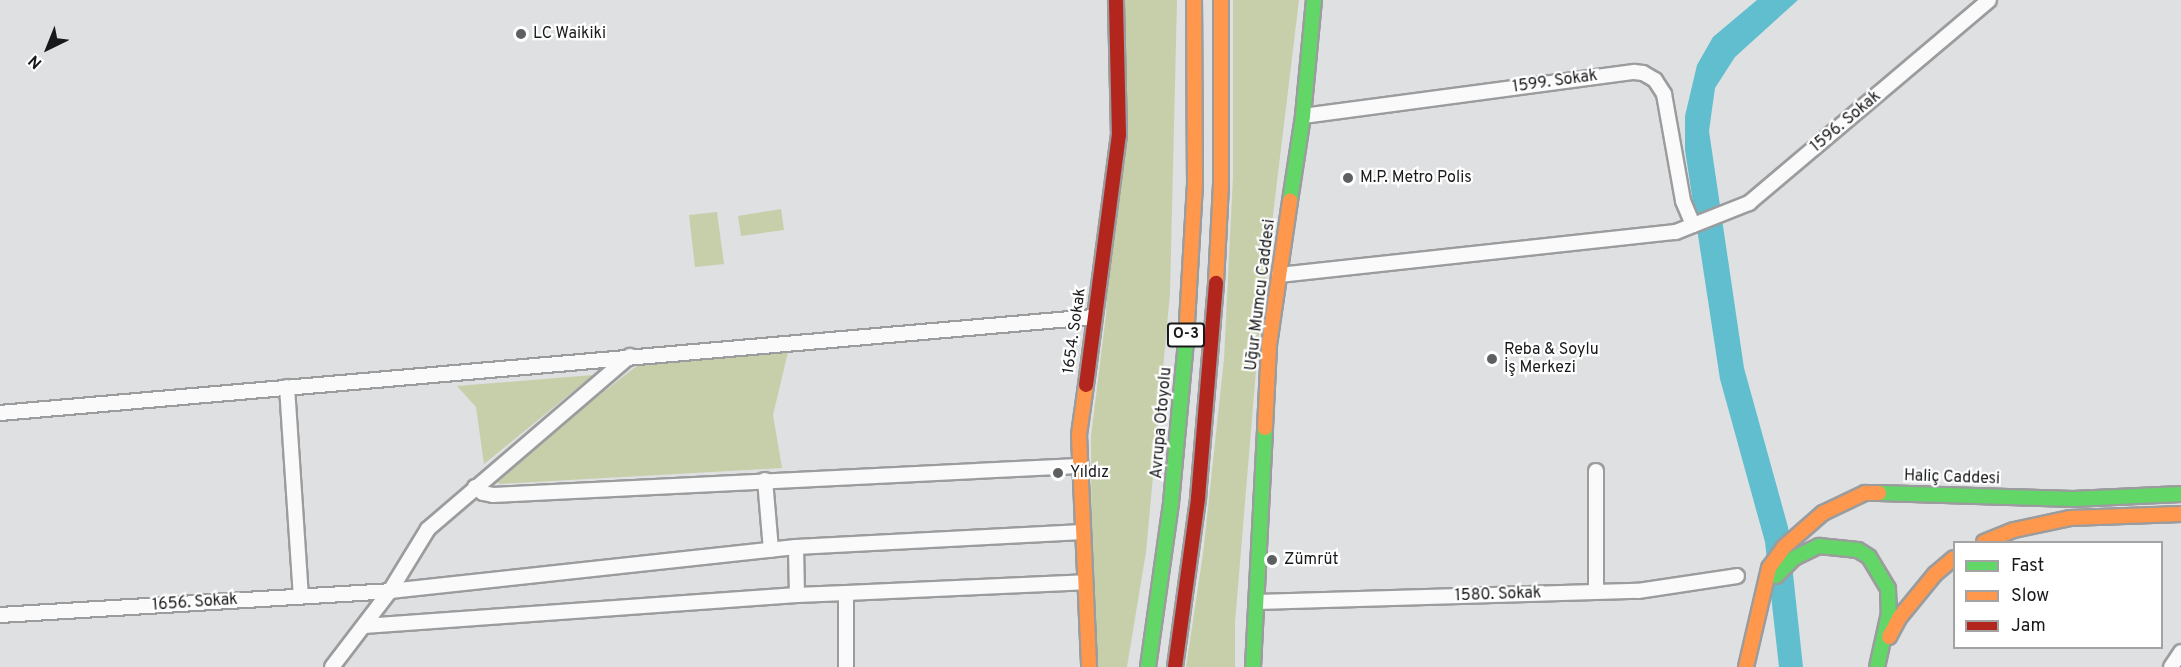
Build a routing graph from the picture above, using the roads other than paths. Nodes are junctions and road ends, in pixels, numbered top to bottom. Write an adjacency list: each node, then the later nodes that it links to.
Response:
1 (1116, 0): 9 (main road, 1654. Sokak)
2 (1194, 0): 40 (main road, Avrupa Otoyolu / O-3)
3 (1221, 0): 41 (main road, O-3)
4 (1314, 0): 6 (main road, Uğur Mumcu Caddesi)
5 (1989, 0): 7 (street, 1596. Sokak)
6 (1304, 116): 7 (street, 1599. Sokak); 8 (main road, Uğur Mumcu Caddesi)
7 (1693, 225): 8 (street, 1596. Sokak)
8 (1279, 275): 32 (main road, Uğur Mumcu Caddesi)
9 (1093, 317): 10 (street); 13 (main road, 1654. Sokak)
10 (630, 357): 11 (street); 16 (street)
11 (287, 387): 12 (street); 31 (street)
12 (0, 413)
13 (1078, 466): 15 (street); 19 (main road, 1654. Sokak)
14 (1596, 471): 28 (street)
15 (765, 480): 16 (street); 22 (street)
16 (475, 487): 27 (street)
17 (2181, 494): 26 (main road, Haliç Caddesi)
18 (2181, 514): 20 (main road)
19 (1083, 532): 21 (street, 1656. Sokak); 25 (main road, 1654. Sokak)
20 (1989, 541)
21 (796, 547): 22 (street, 1656. Sokak); 30 (street)
22 (771, 550): 27 (street, 1656. Sokak)
23 (1953, 559): 36 (main road)
24 (1737, 576): 28 (street, 1580. Sokak)
25 (1085, 582): 29 (street); 39 (main road, 1654. Sokak)
26 (1764, 588): 36 (main road); 43 (main road, Haliç Caddesi)
27 (390, 591): 31 (street, 1656. Sokak); 34 (street)
28 (1596, 592): 32 (street, 1580. Sokak)
29 (846, 594): 30 (street); 38 (street)
30 (797, 595): 34 (street)
31 (301, 596): 33 (street, 1656. Sokak)
32 (1257, 602): 42 (main road, Uğur Mumcu Caddesi)
33 (0, 615)
34 (364, 627): 37 (street)
35 (2181, 652): 44 (street)
36 (1878, 662)
37 (332, 667)
38 (846, 667)
39 (1089, 667)
40 (1148, 667)
41 (1175, 667)
42 (1253, 667)
43 (1746, 667)
44 (2171, 667)

